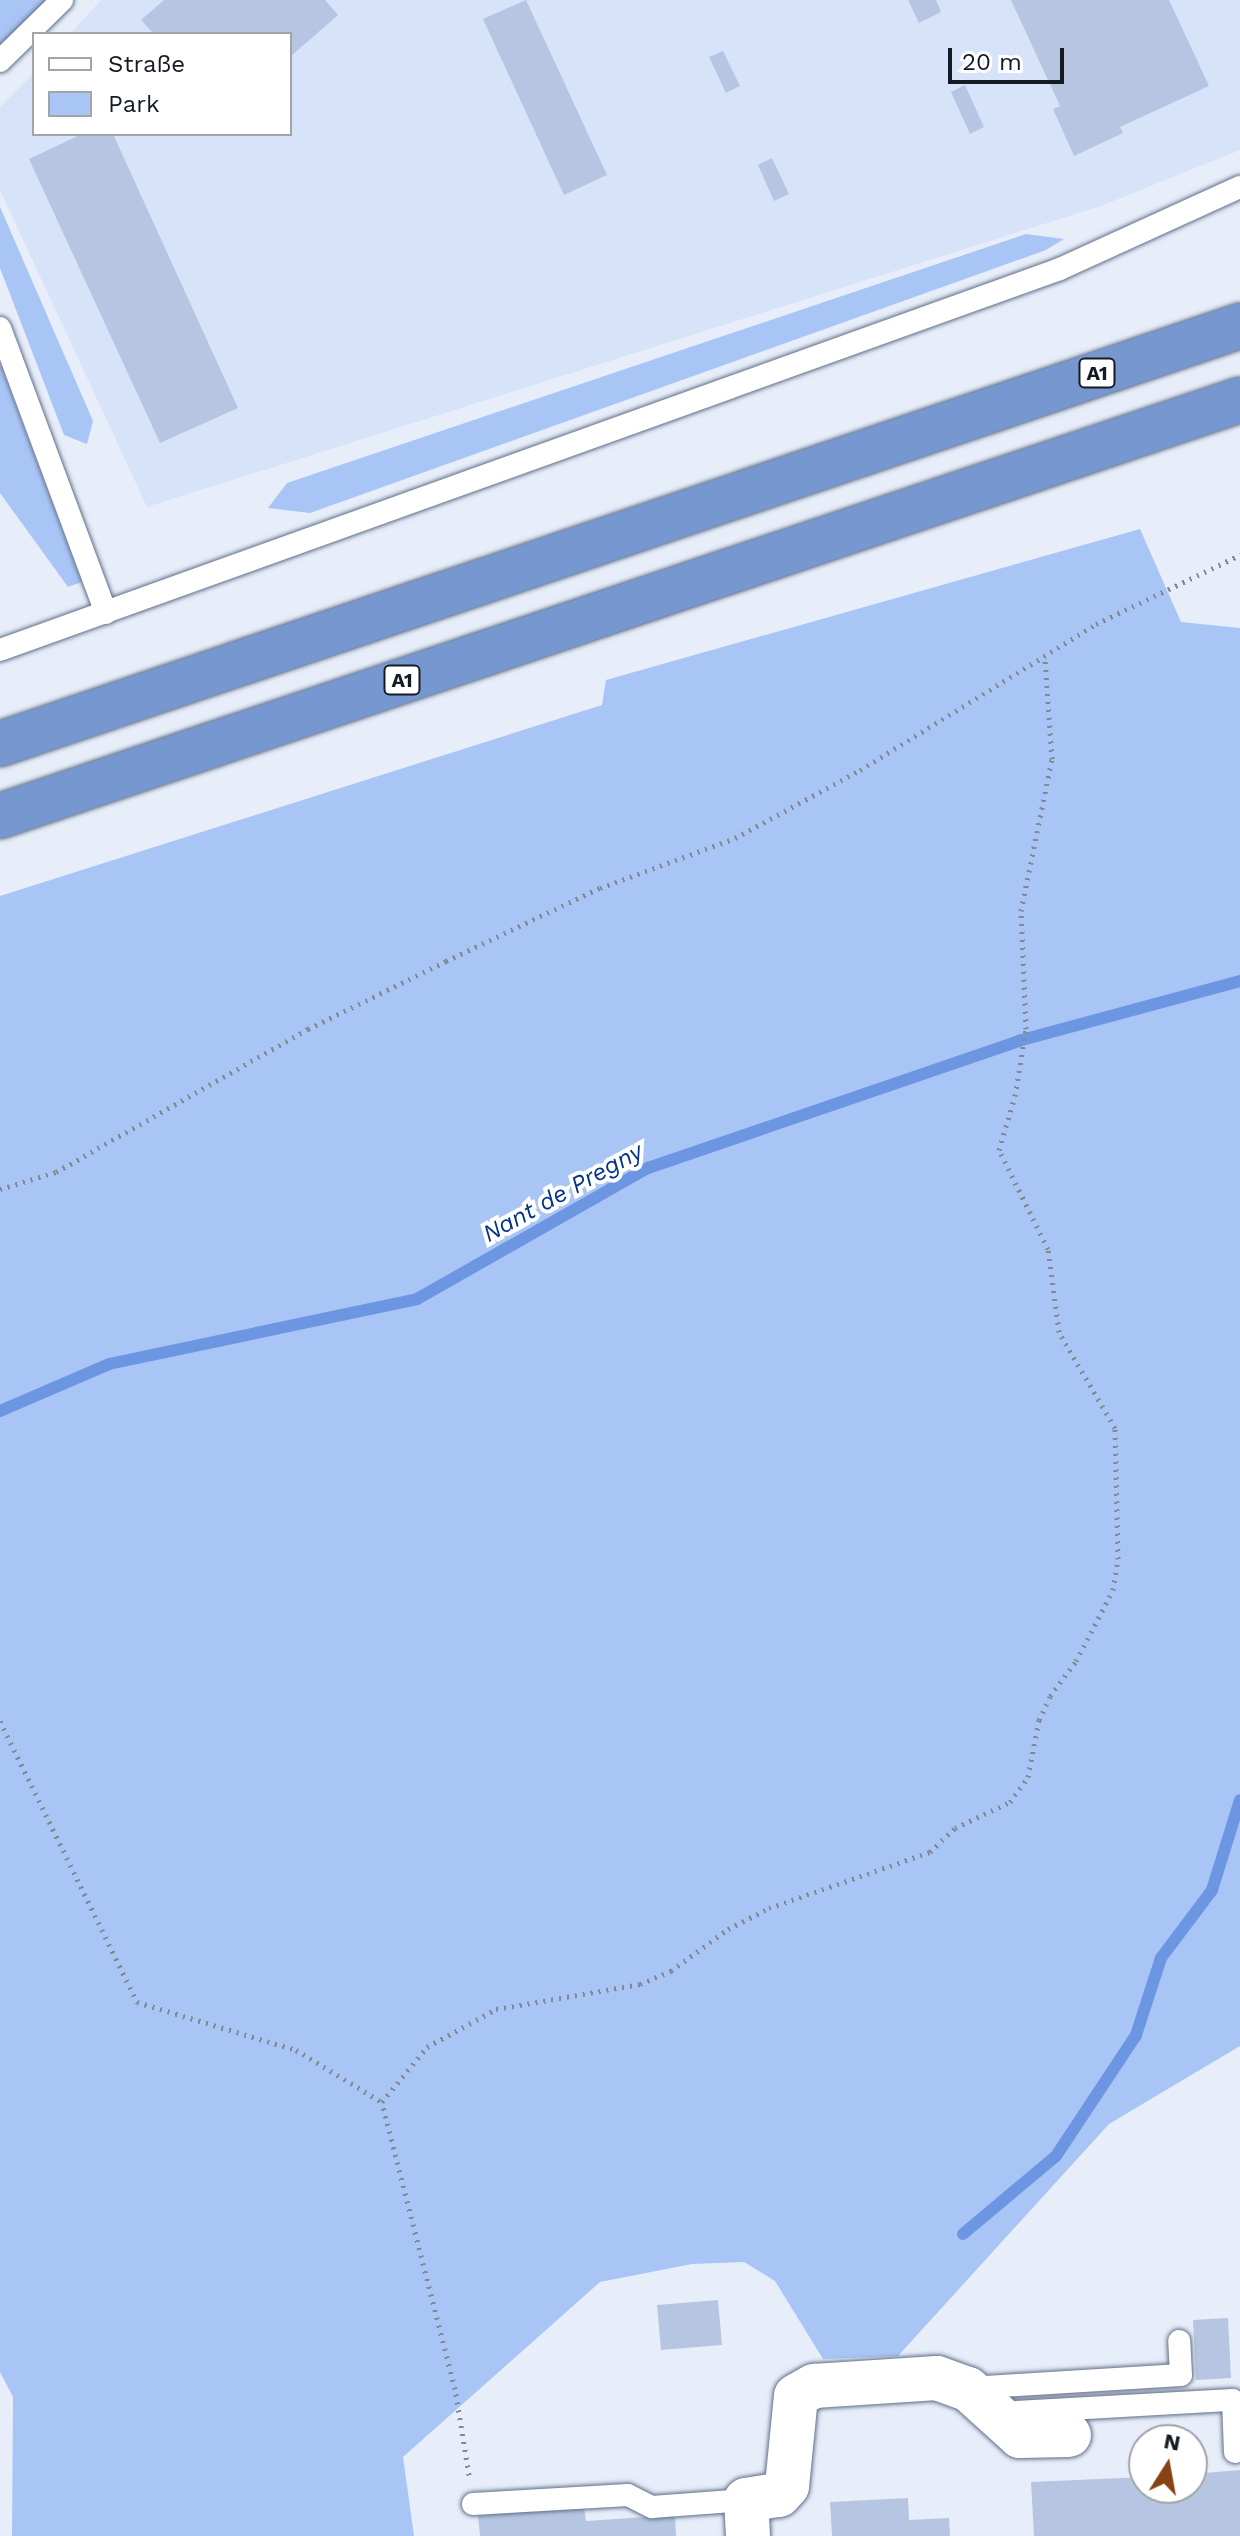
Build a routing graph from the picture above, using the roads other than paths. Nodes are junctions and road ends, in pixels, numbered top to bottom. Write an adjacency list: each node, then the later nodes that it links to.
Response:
1 (62, 0): 2 (lane)
2 (0, 61)
3 (1240, 187): 11 (lane)
4 (1240, 294): 9 (highway)
5 (1240, 326): 9 (highway, A1)
6 (0, 328): 11 (lane)
7 (1240, 400): 10 (highway, A1)
8 (1240, 410): 10 (highway)
9 (955, 420): 13 (highway, A1)
10 (1117, 441): 14 (highway, A1)
11 (106, 613): 12 (lane)
12 (0, 650)
13 (0, 744)
14 (0, 816)
15 (1179, 2341): 16 (lane)
16 (981, 2401): 17 (street); 18 (lane); 20 (street)
17 (1069, 2435)
18 (1235, 2452)
19 (473, 2504): 20 (lane)
20 (747, 2518)

